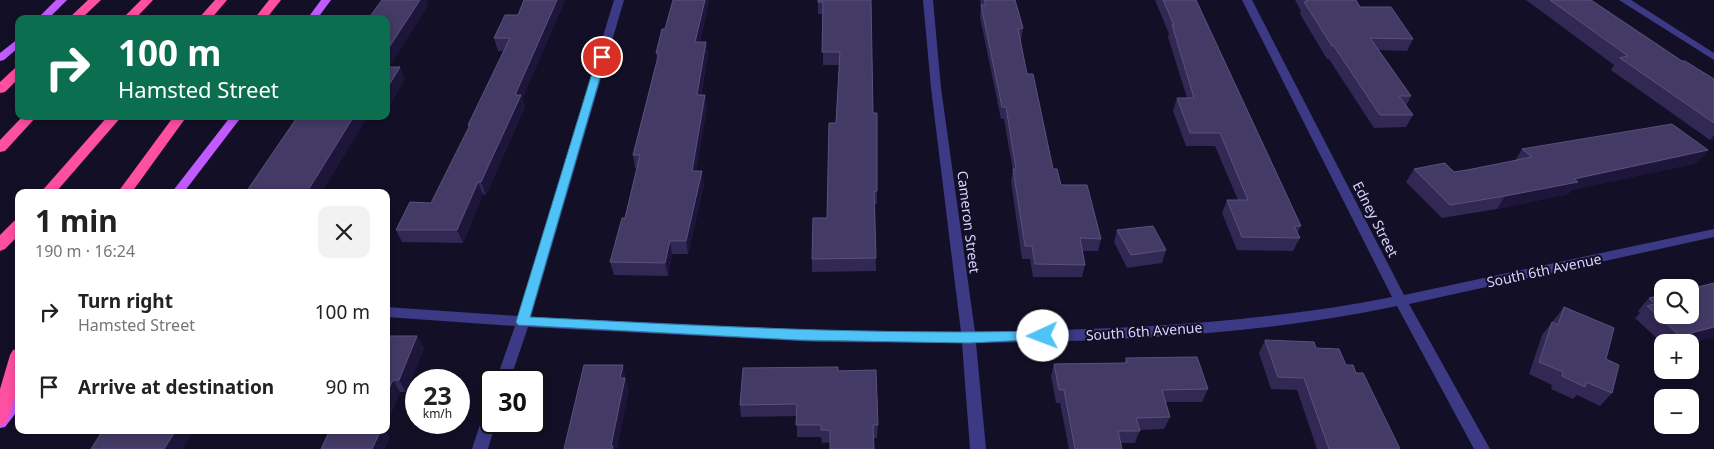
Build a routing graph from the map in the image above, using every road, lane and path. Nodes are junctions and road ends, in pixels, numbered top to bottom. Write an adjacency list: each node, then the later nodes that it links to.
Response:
1 (62, 0): 11 (main road)
2 (95, 0): 12 (highway)
3 (147, 0): 13 (highway)
4 (221, 0): 14 (highway)
5 (275, 0): 15 (highway)
6 (326, 0): 16 (main road)
7 (618, 0): 35 (street)
8 (928, 0): 36 (street, Cameron Street)
9 (1247, 0): 33 (street, Edney Street)
10 (1624, 0): 18 (street)
11 (46, 15)
12 (78, 15)
13 (132, 15)
14 (208, 15)
15 (263, 15)
16 (315, 15)
17 (15, 45): 19 (main road)
18 (1714, 57)
19 (0, 58)
20 (15, 75): 21 (highway)
21 (0, 88)
22 (28, 120): 26 (highway)
23 (112, 120): 27 (highway)
24 (178, 120): 28 (highway)
25 (234, 120): 29 (main road)
26 (0, 148)
27 (51, 189)
28 (127, 189)
29 (180, 189)
30 (15, 229): 32 (highway)
31 (1714, 232): 33 (street, South 6th Avenue)
32 (0, 245)
33 (1401, 301): 36 (street, South 6th Avenue); 44 (street, Edney Street)
34 (390, 312): 35 (street, South 6th Avenue)
35 (523, 322): 36 (street, South 6th Avenue); 38 (street)
36 (969, 338): 43 (street, Cameron Street)
37 (15, 369): 40 (highway)
38 (507, 369)
39 (15, 403): 40 (main road)
40 (0, 420)
41 (485, 434): 42 (street)
42 (480, 449)
43 (978, 449)
44 (1482, 449)

